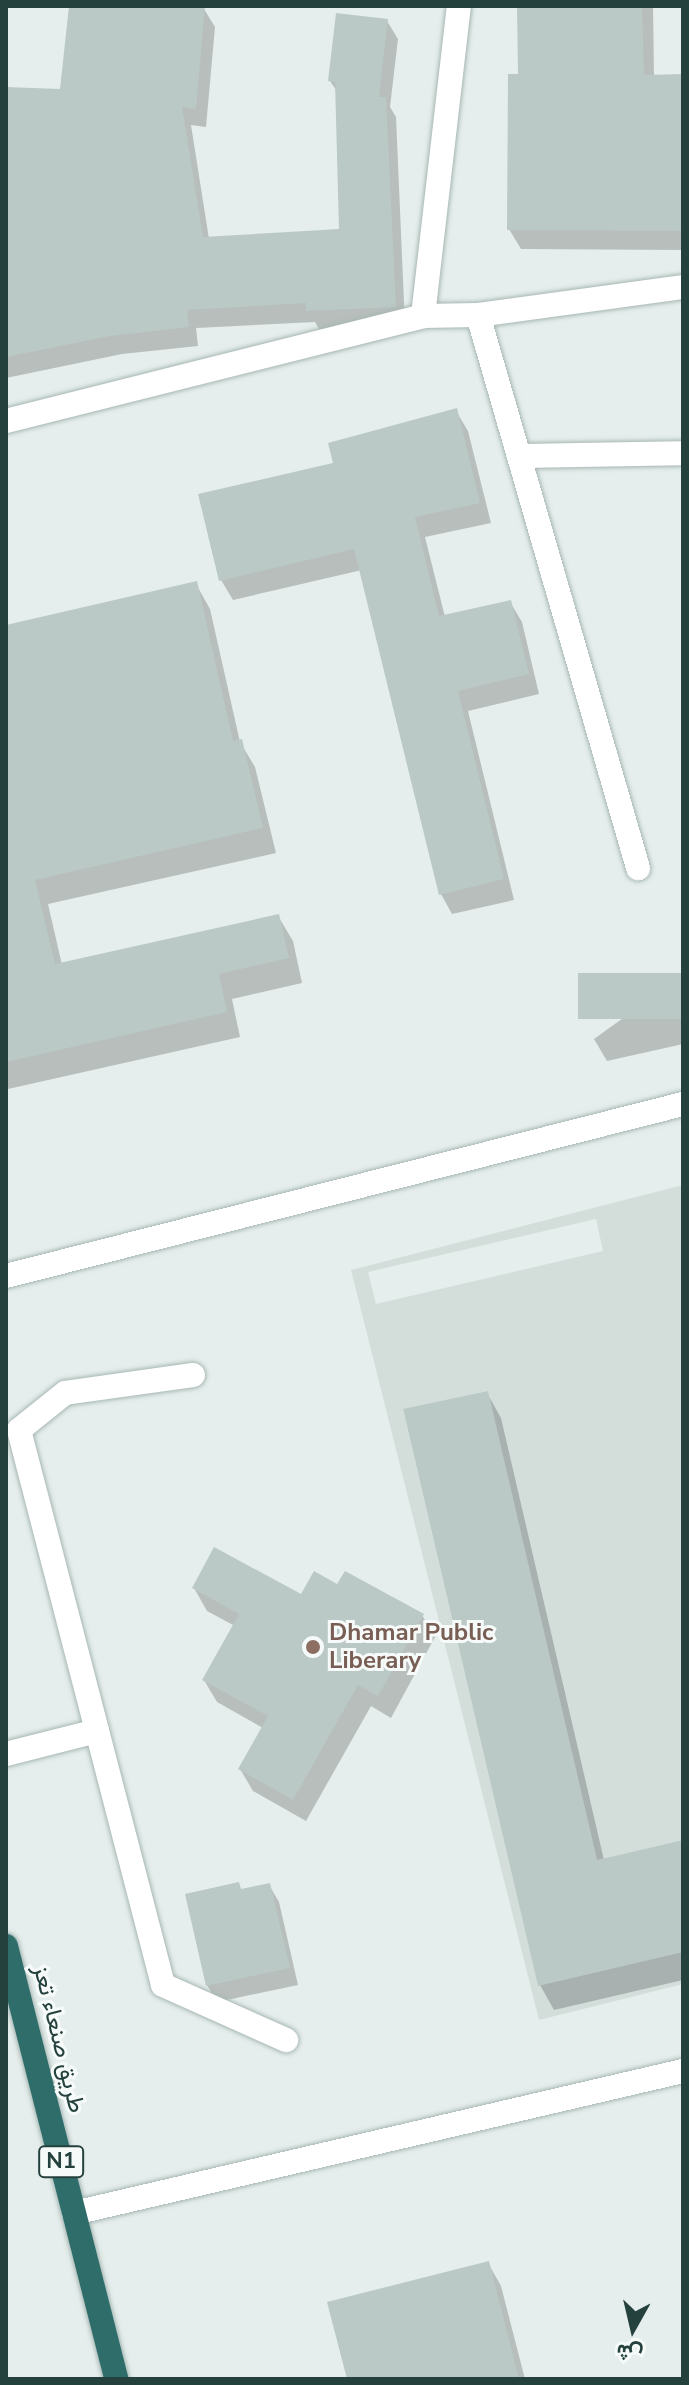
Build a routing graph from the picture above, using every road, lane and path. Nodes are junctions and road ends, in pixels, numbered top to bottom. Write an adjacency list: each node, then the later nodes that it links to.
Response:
1 (459, 6): 4 (street)
2 (683, 287): 3 (street)
3 (478, 315): 4 (street); 7 (street)
4 (423, 316): 5 (street)
5 (6, 421)
6 (683, 453): 7 (street)
7 (519, 456): 8 (street)
8 (638, 868)
9 (683, 1104): 10 (street)
10 (6, 1276)
11 (193, 1375): 12 (street)
12 (97, 1731): 13 (street); 15 (street)
13 (6, 1754)
14 (6, 1946): 17 (highway, طريق صنعاء تعز / N1)
15 (286, 2040)
16 (683, 2071): 17 (street)
17 (74, 2213): 18 (highway, طريق صنعاء تعز / N1)
18 (116, 2379)

